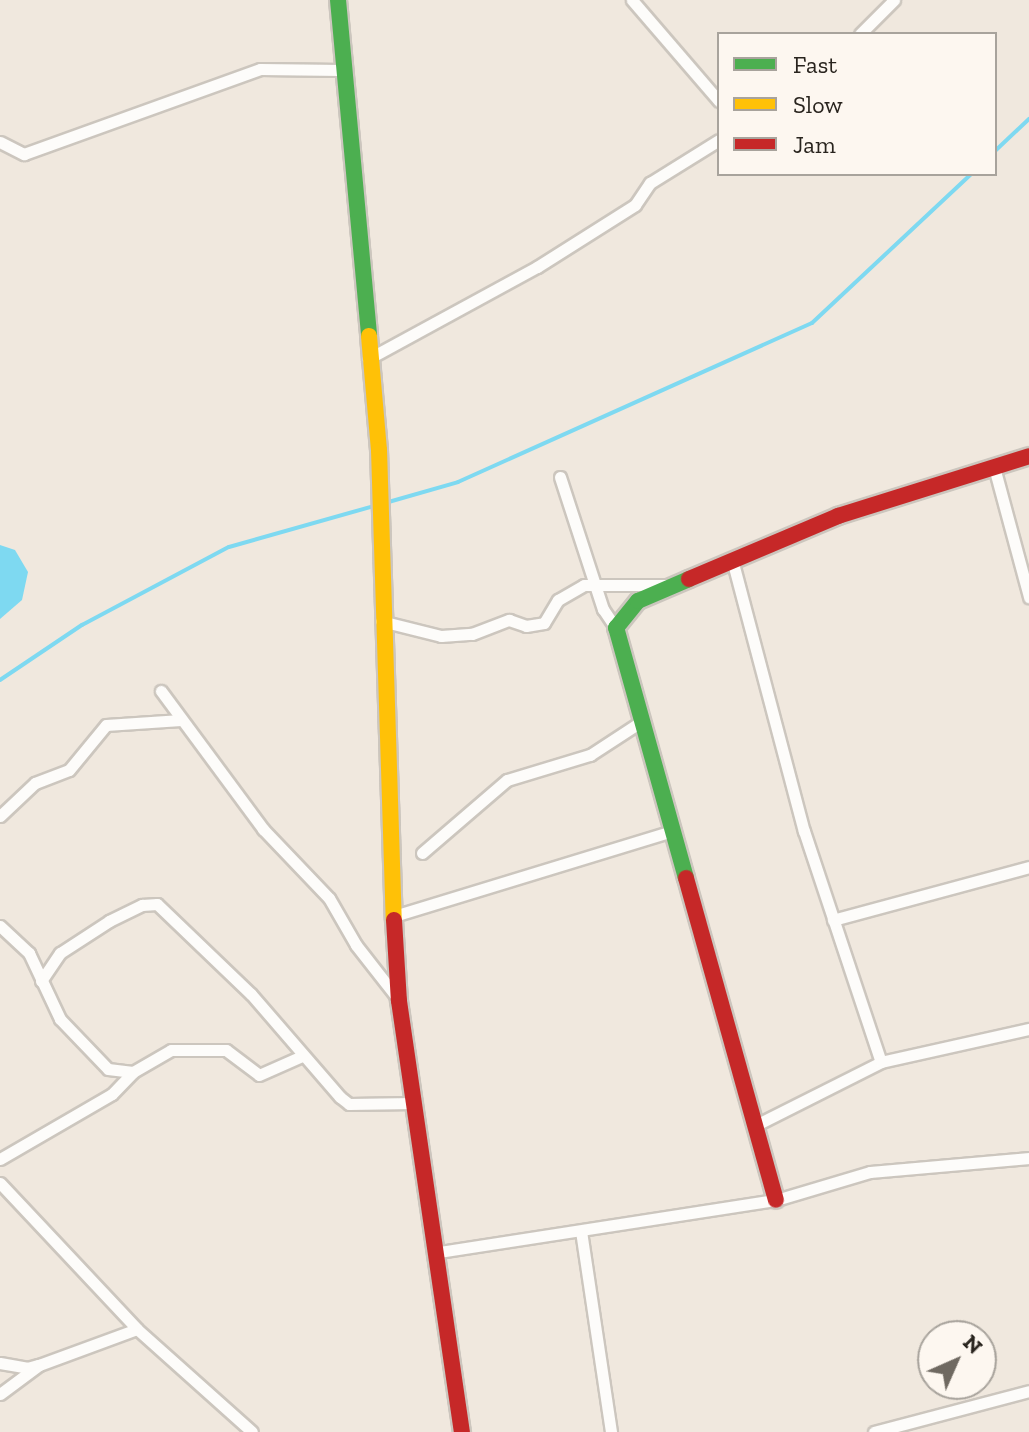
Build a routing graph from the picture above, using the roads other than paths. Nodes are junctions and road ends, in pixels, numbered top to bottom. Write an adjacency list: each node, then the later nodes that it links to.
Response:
1 (338, 0): 5 (street)
2 (632, 0): 6 (street)
3 (894, 0): 4 (street)
4 (862, 32)
5 (341, 70): 8 (street); 9 (street)
6 (717, 99)
7 (717, 141): 9 (street)
8 (0, 142)
9 (368, 359): 17 (street)
10 (1029, 456): 11 (street)
11 (994, 467): 13 (street); 16 (street)
12 (560, 477): 15 (street)
13 (733, 563): 14 (street); 27 (street)
14 (678, 585): 15 (street); 18 (street)
15 (596, 586): 17 (street); 18 (street)
16 (1029, 597)
17 (381, 621): 26 (street)
18 (616, 628): 21 (street)
19 (161, 691): 20 (street)
20 (181, 720): 22 (street); 30 (street)
21 (642, 721): 23 (street); 24 (street)
22 (0, 816)
23 (672, 831): 26 (street); 36 (street)
24 (422, 853)
25 (1029, 867): 27 (street)
26 (394, 916): 30 (street)
27 (833, 920): 33 (street)
28 (1, 926): 29 (street)
29 (41, 981): 32 (street); 34 (street)
30 (399, 1001): 35 (street)
31 (1029, 1029): 33 (street)
32 (302, 1056): 34 (street); 35 (street)
33 (881, 1062): 36 (street)
34 (133, 1072): 38 (street)
35 (414, 1103): 42 (street)
36 (756, 1125): 40 (street)
37 (1029, 1158): 40 (street)
38 (0, 1159)
39 (0, 1183): 43 (street)
40 (776, 1200): 41 (street)
41 (581, 1231): 42 (street); 50 (street)
42 (439, 1252): 49 (street)
43 (137, 1329): 45 (street); 48 (street)
44 (0, 1363): 45 (street)
45 (39, 1365): 47 (street)
46 (1029, 1391): 51 (street)
47 (0, 1394)
48 (252, 1432)
49 (462, 1432)
50 (611, 1432)
51 (874, 1432)

